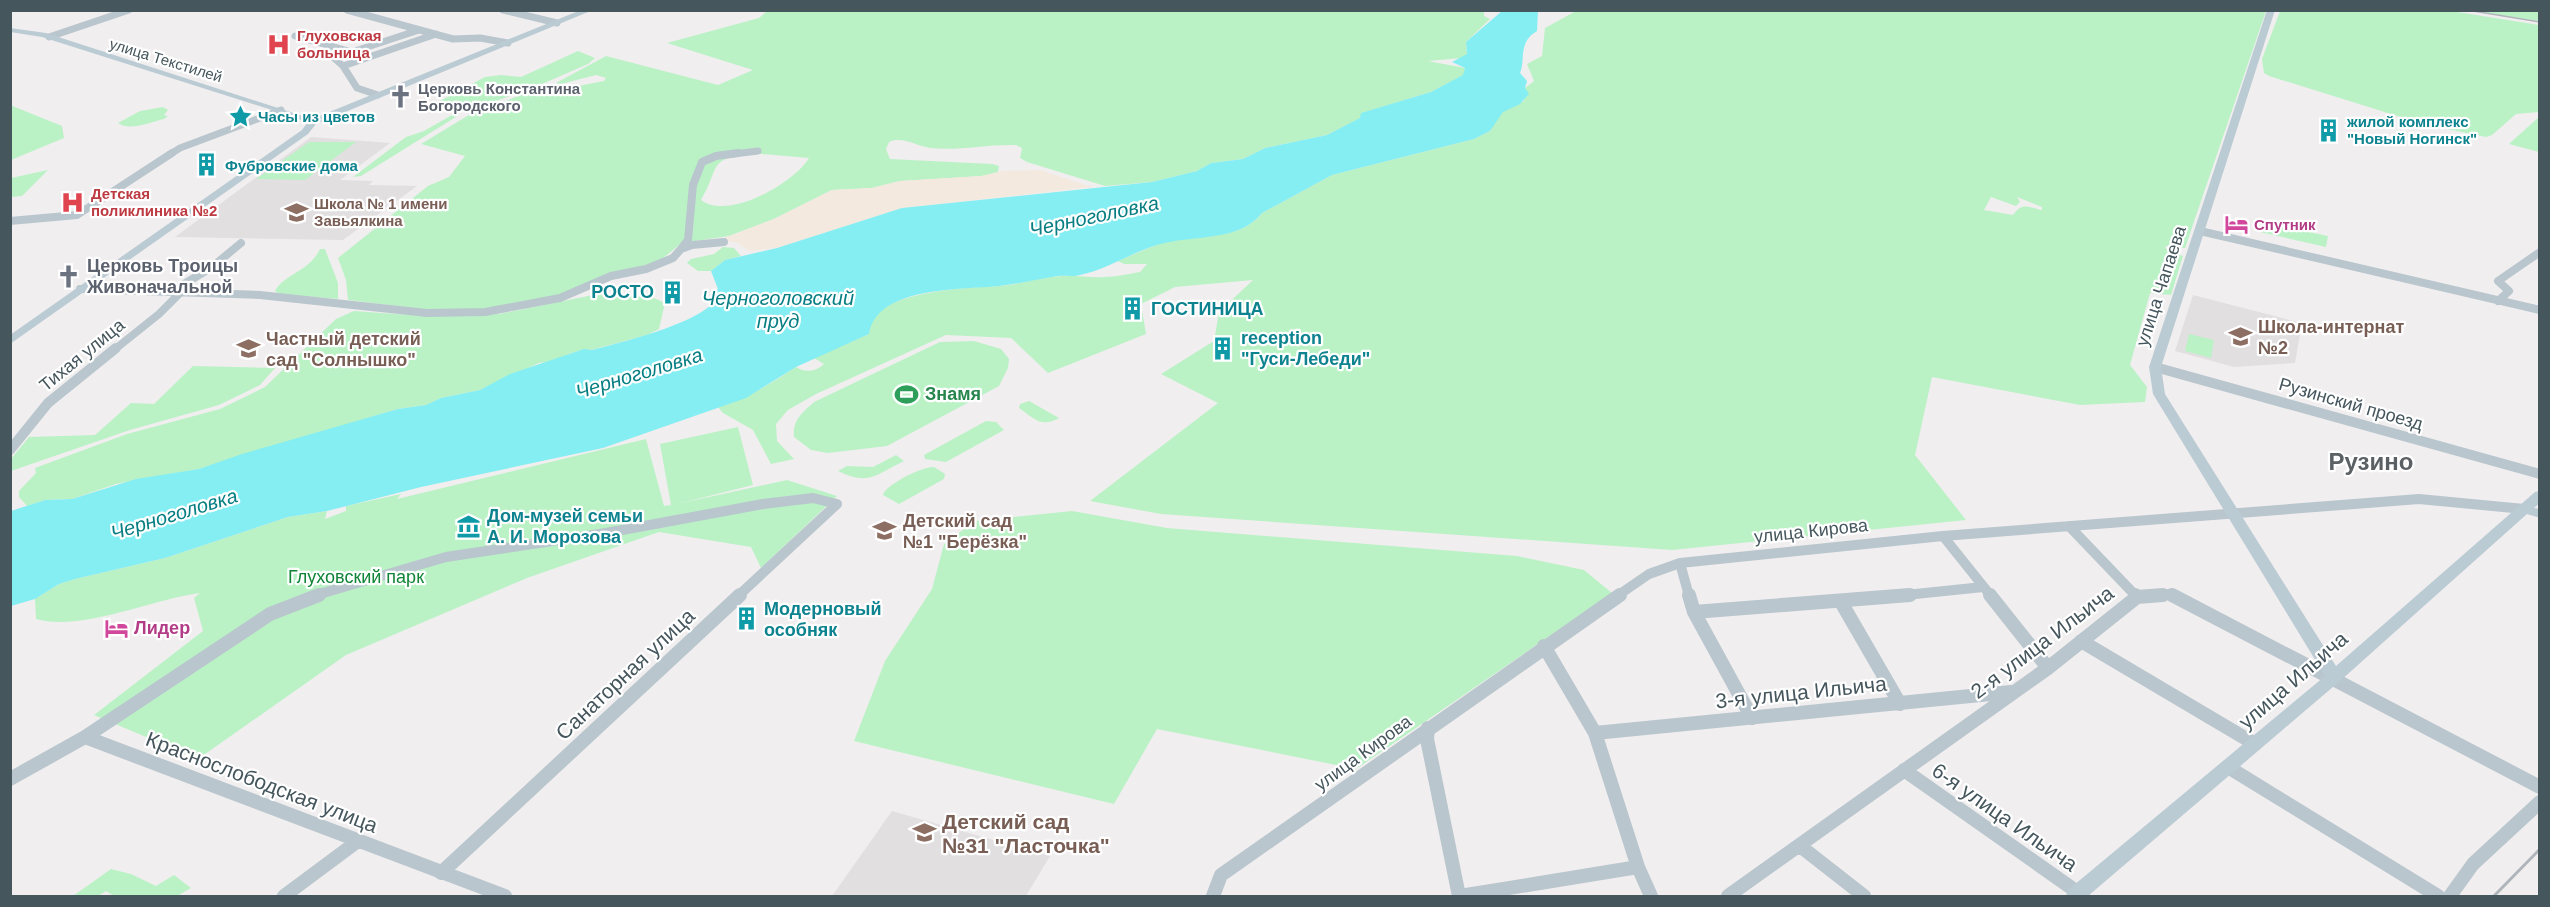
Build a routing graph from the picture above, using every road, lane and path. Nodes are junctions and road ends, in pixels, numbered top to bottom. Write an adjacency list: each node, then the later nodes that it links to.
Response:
1 (129, 10): 13 (street)
2 (347, 10): 7 (street)
3 (387, 10): 7 (street)
4 (503, 10): 8 (street)
5 (589, 10): 8 (street)
6 (2271, 10): 22 (street, улица Чапаева)
7 (369, 16): 10 (street)
8 (557, 23): 14 (street)
9 (10, 30): 13 (street, улица Текстилей)
10 (420, 30): 11 (street); 15 (street)
11 (436, 34): 14 (street); 16 (street)
12 (295, 36): 15 (street)
13 (48, 37): 18 (street, улица Текстилей)
14 (508, 43): 17 (street)
15 (351, 52): 16 (street)
16 (343, 66): 17 (street)
17 (378, 95): 19 (street)
18 (280, 110): 19 (street, улица Текстилей); 21 (street)
19 (312, 122): 27 (street)
20 (758, 151): 25 (street)
21 (10, 221)
22 (2200, 231): 29 (street); 33 (street, улица Чапаева)
23 (724, 242): 25 (street)
24 (241, 243): 28 (street, Тихая улица)
25 (681, 249): 28 (street)
26 (2540, 252): 29 (street)
27 (80, 289): 28 (street); 31 (street)
28 (176, 292): 34 (street, Тихая улица)
29 (2498, 301): 30 (street)
30 (2540, 310)
31 (17, 331): 32 (street)
32 (10, 340)
33 (2154, 367): 35 (street, Рузинский проезд); 39 (street, улица Чапаева)
34 (10, 450)
35 (2540, 474)
36 (2540, 495): 37 (street, улица Ильича)
37 (2524, 509): 38 (street); 39 (street, улица Кирова); 50 (street, улица Ильича)
38 (2540, 514)
39 (2232, 515): 40 (street, улица Кирова); 50 (street, улица Чапаева)
40 (2069, 526): 41 (street, улица Кирова); 44 (street)
41 (1943, 536): 42 (street, улица Кирова); 43 (street)
42 (1680, 562): 46 (street); 48 (street, улица Кирова)
43 (1983, 587): 45 (street); 49 (street)
44 (2137, 597): 47 (street, 2-я улица Ильича); 50 (street, 2-я улица Ильича)
45 (1841, 602): 46 (street); 52 (street)
46 (1694, 612): 53 (street)
47 (2081, 641): 49 (street, 2-я улица Ильича); 57 (street)
48 (1544, 646): 54 (street, улица Кирова); 55 (street)
49 (2048, 668): 51 (street, 2-я улица Ильича)
50 (2334, 677): 57 (street, улица Ильича); 61 (street, 2-я улица Ильича)
51 (2012, 692): 52 (street, 3-я улица Ильича); 59 (street, 2-я улица Ильича)
52 (1900, 704): 53 (street, 3-я улица Ильича)
53 (1752, 718): 55 (street, 3-я улица Ильича)
54 (1428, 728): 70 (street, улица Кирова); 71 (street)
55 (1595, 733): 65 (street)
56 (85, 737): 60 (street); 63 (street, Краснослободская улица); 66 (street, Санаторная улица)
57 (2255, 744): 58 (street, улица Ильича)
58 (2228, 767): 67 (street, улица Ильича); 75 (street)
59 (1904, 770): 64 (street, 2-я улица Ильича); 67 (street, 6-я улица Ильича)
60 (10, 779)
61 (2537, 786)
62 (2540, 802): 76 (street)
63 (358, 841): 66 (street, Краснослободская улица); 68 (street)
64 (1800, 846): 73 (street, 2-я улица Ильича); 74 (street)
65 (1638, 867): 71 (street); 72 (street)
66 (441, 873): 69 (street, Краснослободская улица)
67 (2079, 896)
68 (284, 897)
69 (505, 897)
70 (1213, 897)
71 (1459, 897)
72 (1651, 897)
73 (1728, 897)
74 (1864, 897)
75 (2438, 897)
76 (2450, 897)

